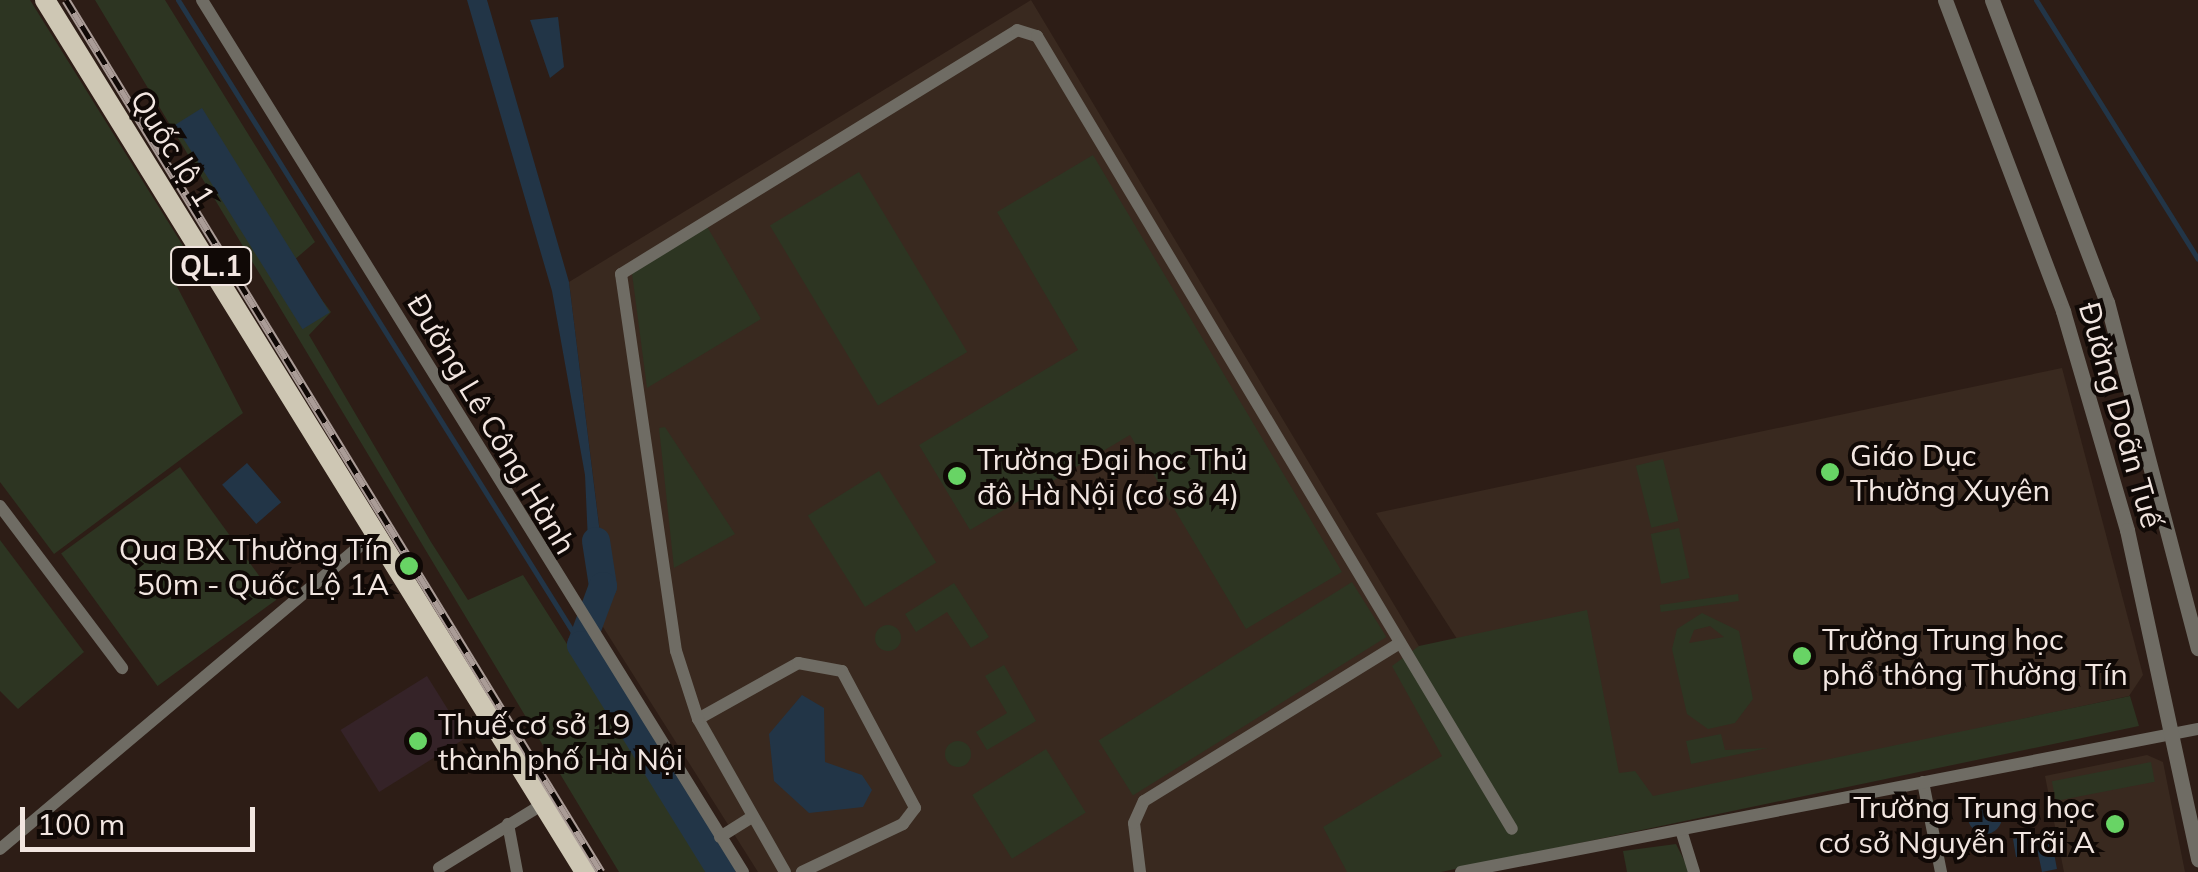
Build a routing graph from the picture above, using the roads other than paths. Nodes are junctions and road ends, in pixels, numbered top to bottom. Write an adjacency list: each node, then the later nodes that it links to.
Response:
1 (45, 0): 6 (highway, Quốc lộ 1 / QL.1)
2 (202, 0): 19 (street, Đường Lê Công Hành)
3 (1945, 0): 12 (street, Đường Doãn Tuế)
4 (1992, 0): 8 (street, Đường Doãn Tuế)
5 (0, 506): 9 (street)
6 (376, 532): 14 (highway, QL.1); 20 (street)
7 (1400, 643): 10 (street); 17 (street); 28 (street)
8 (2198, 648)
9 (122, 668)
10 (698, 718): 15 (street); 27 (street)
11 (2198, 728): 12 (street)
12 (2173, 730): 13 (street); 21 (street, Đường Doãn Tuế)
13 (1922, 782): 18 (street); 31 (street)
14 (543, 804): 16 (street); 24 (highway, QL.1)
15 (750, 818): 19 (street); 26 (street)
16 (508, 824): 22 (street); 23 (street)
17 (1512, 829)
18 (1682, 830): 29 (street); 30 (street)
19 (720, 837): 25 (street, Đường Lê Công Hành)
20 (0, 849)
21 (2198, 859)
22 (438, 868)
23 (517, 872)
24 (585, 872)
25 (742, 872)
26 (785, 872)
27 (802, 872)
28 (1140, 872)
29 (1461, 872)
30 (1694, 872)
31 (1941, 872)

